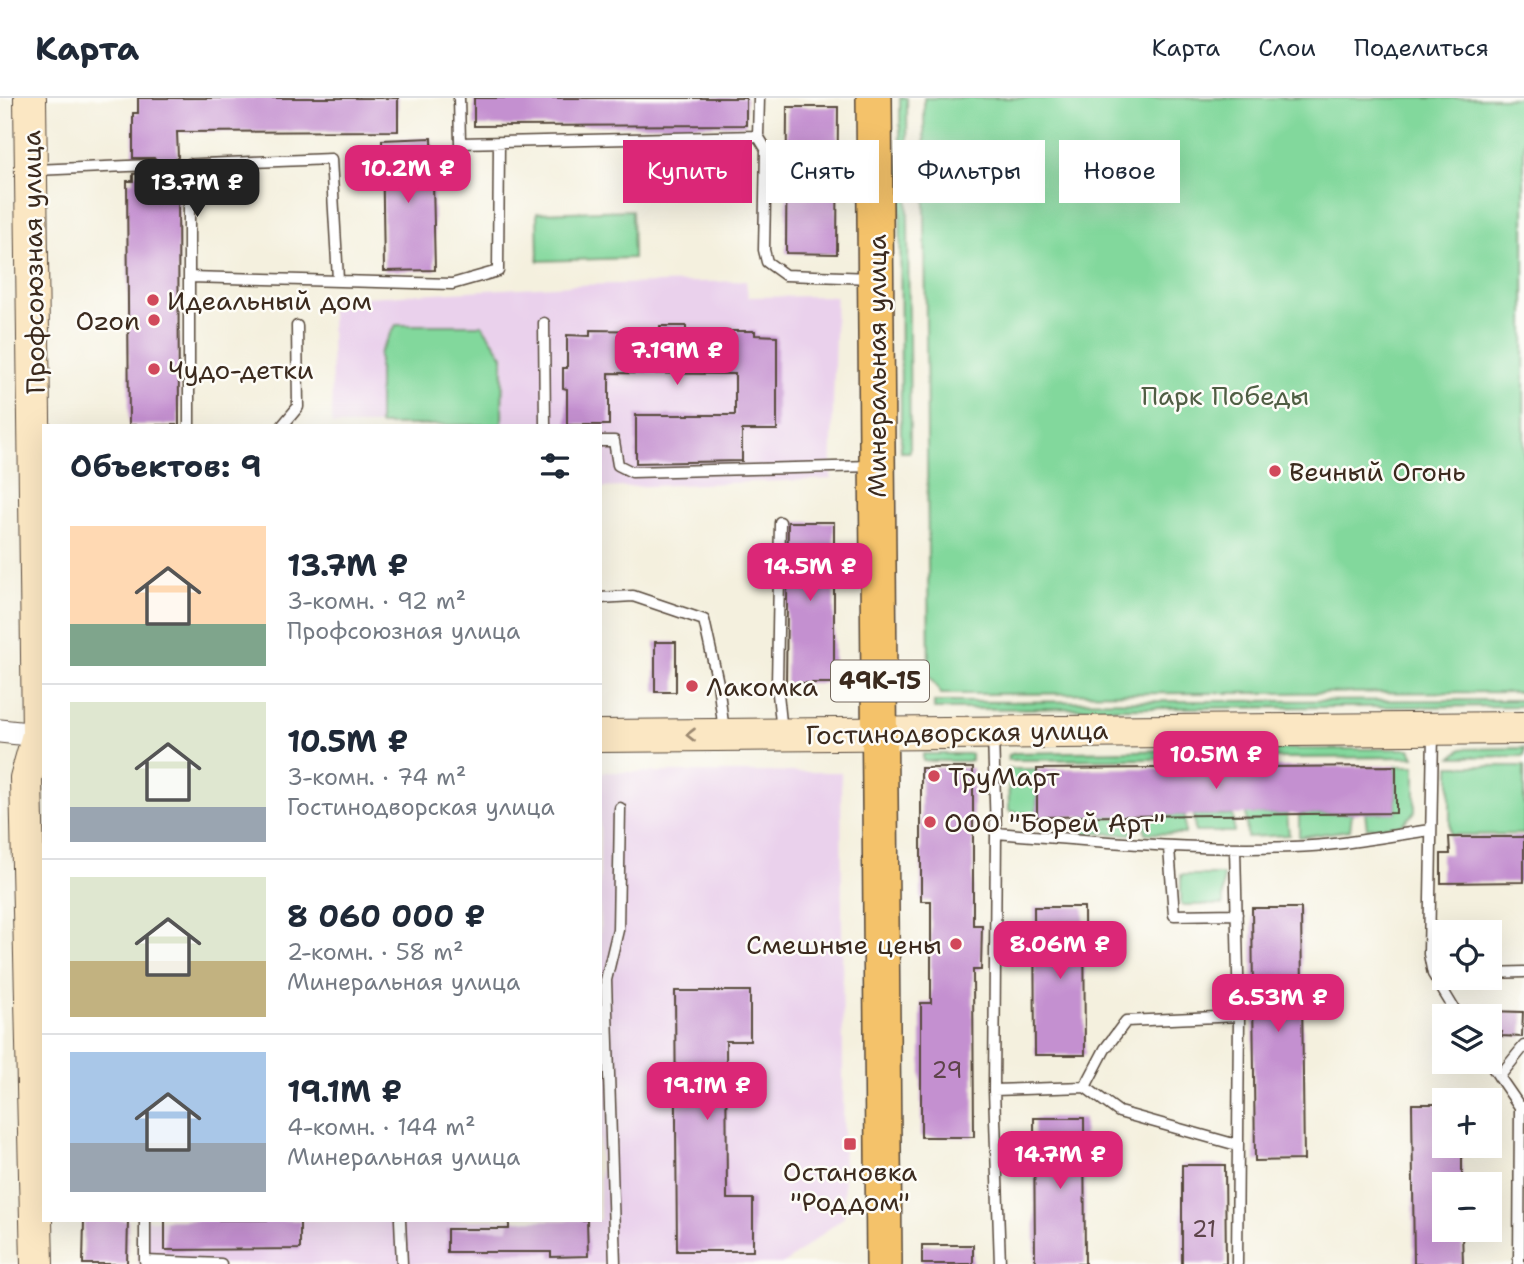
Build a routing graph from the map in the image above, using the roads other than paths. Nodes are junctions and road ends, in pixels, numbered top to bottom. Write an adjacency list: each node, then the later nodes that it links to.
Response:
1 (30, 98): 8 (street, Профсоюзная улица)
2 (459, 98): 6 (lane)
3 (759, 98): 5 (lane)
4 (874, 98): 10 (main road, Минеральная улица / 49К-15)
5 (758, 136): 6 (lane); 10 (lane)
6 (499, 143): 11 (lane)
7 (151, 165): 8 (lane)
8 (32, 170): 18 (street, Профсоюзная улица)
9 (189, 276): 11 (lane); 11 (lane); 14 (lane)
10 (874, 278): 19 (main road, Минеральная улица / 49К-15)
11 (338, 279)
12 (544, 323): 16 (lane)
13 (297, 326): 15 (lane)
14 (189, 424)
15 (284, 424)
16 (545, 424)
17 (602, 441): 19 (lane)
18 (40, 452): 27 (street, Профсоюзная улица)
19 (876, 466): 26 (main road, Минеральная улица / 49К-15)
20 (780, 522): 29 (lane)
21 (602, 598): 28 (lane)
22 (1433, 728): 23 (street, Гостинодворская улица); 25 (street, Гостинодворская улица); 32 (lane)
23 (1524, 728)
24 (0, 731): 27 (street)
25 (992, 731): 26 (street, Гостинодворская улица); 33 (lane)
26 (881, 733): 29 (street, Гостинодворская улица); 55 (main road, Минеральная улица / 49К-15)
27 (41, 735): 51 (street, Профсоюзная улица)
28 (724, 735): 29 (street, Гостинодворская улица); 30 (street, Гостинодворская улица, one-way to 30)
29 (783, 735)
30 (602, 736)
31 (620, 808): 40 (lane)
32 (1430, 830): 35 (lane); 37 (lane)
33 (996, 833): 34 (lane); 46 (lane)
34 (1169, 848): 35 (lane); 36 (lane)
35 (1235, 848): 36 (lane)
36 (1237, 914): 41 (lane)
37 (1432, 961)
38 (1524, 972): 39 (lane)
39 (1502, 973)
40 (603, 980): 54 (lane)
41 (1239, 1016): 45 (lane); 48 (lane)
42 (1524, 1046): 44 (lane)
43 (1497, 1074): 44 (lane)
44 (1499, 1077): 47 (lane)
45 (1085, 1087): 46 (lane); 48 (lane)
46 (994, 1090): 56 (lane)
47 (1522, 1107): 58 (lane)
48 (1237, 1145): 57 (lane)
49 (145, 1222): 52 (lane)
50 (400, 1222): 53 (lane)
51 (37, 1264)
52 (221, 1264)
53 (402, 1264)
54 (615, 1264)
55 (884, 1264)
56 (1000, 1264)
57 (1237, 1264)
58 (1518, 1264)

